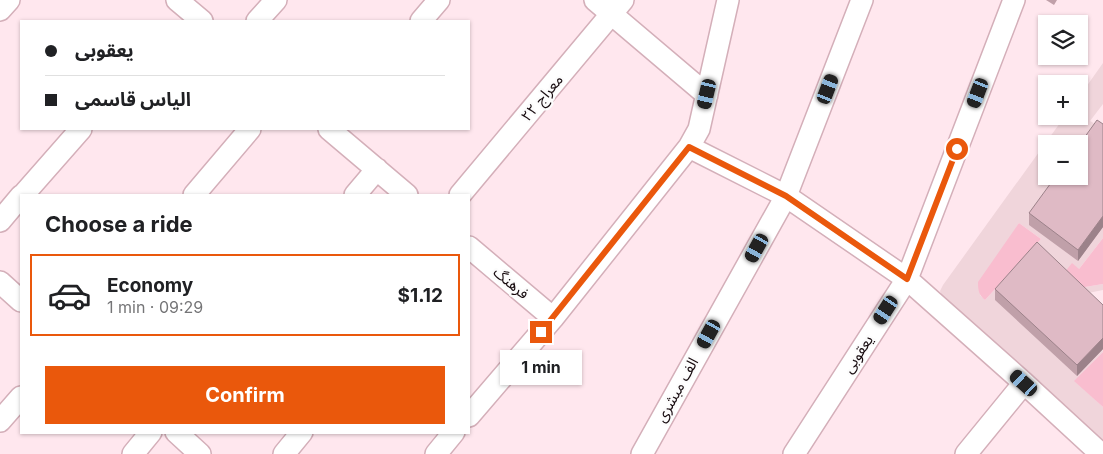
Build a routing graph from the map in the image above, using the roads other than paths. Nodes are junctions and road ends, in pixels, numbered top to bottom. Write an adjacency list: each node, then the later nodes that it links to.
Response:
1 (9, 0): 9 (street)
2 (276, 0): 10 (street)
3 (439, 0): 11 (street)
4 (595, 0): 8 (street)
5 (728, 0): 12 (street)
6 (862, 0): 23 (street, الف مبشری)
7 (1014, 0): 27 (street, یعقوبی)
8 (618, 7): 12 (street); 22 (street, معراج ۲۲)
9 (0, 10)
10 (259, 20)
11 (422, 20)
12 (707, 94): 16 (street)
13 (79, 130): 18 (street)
14 (249, 130): 19 (street)
15 (331, 130): 17 (street)
16 (689, 147): 23 (street); 30 (street)
17 (377, 169): 20 (street); 21 (street)
18 (24, 194)
19 (195, 194)
20 (356, 194)
21 (406, 194)
22 (461, 194)
23 (786, 196): 27 (street); 43 (street, الف مبشری)
24 (20, 198): 25 (street)
25 (0, 221)
26 (470, 248): 30 (street, فرهنگ)
27 (907, 279): 31 (street); 44 (street, یعقوبی)
28 (0, 282): 29 (street)
29 (20, 300)
30 (553, 318): 33 (street)
31 (1024, 383): 45 (street); 46 (street)
32 (20, 398): 34 (street)
33 (470, 415)
34 (0, 422)
35 (149, 434): 39 (street)
36 (178, 434): 40 (street)
37 (300, 434): 41 (street)
38 (452, 434): 42 (street)
39 (133, 454)
40 (200, 454)
41 (284, 454)
42 (436, 454)
43 (642, 454)
44 (794, 454)
45 (966, 454)
46 (1101, 454)

